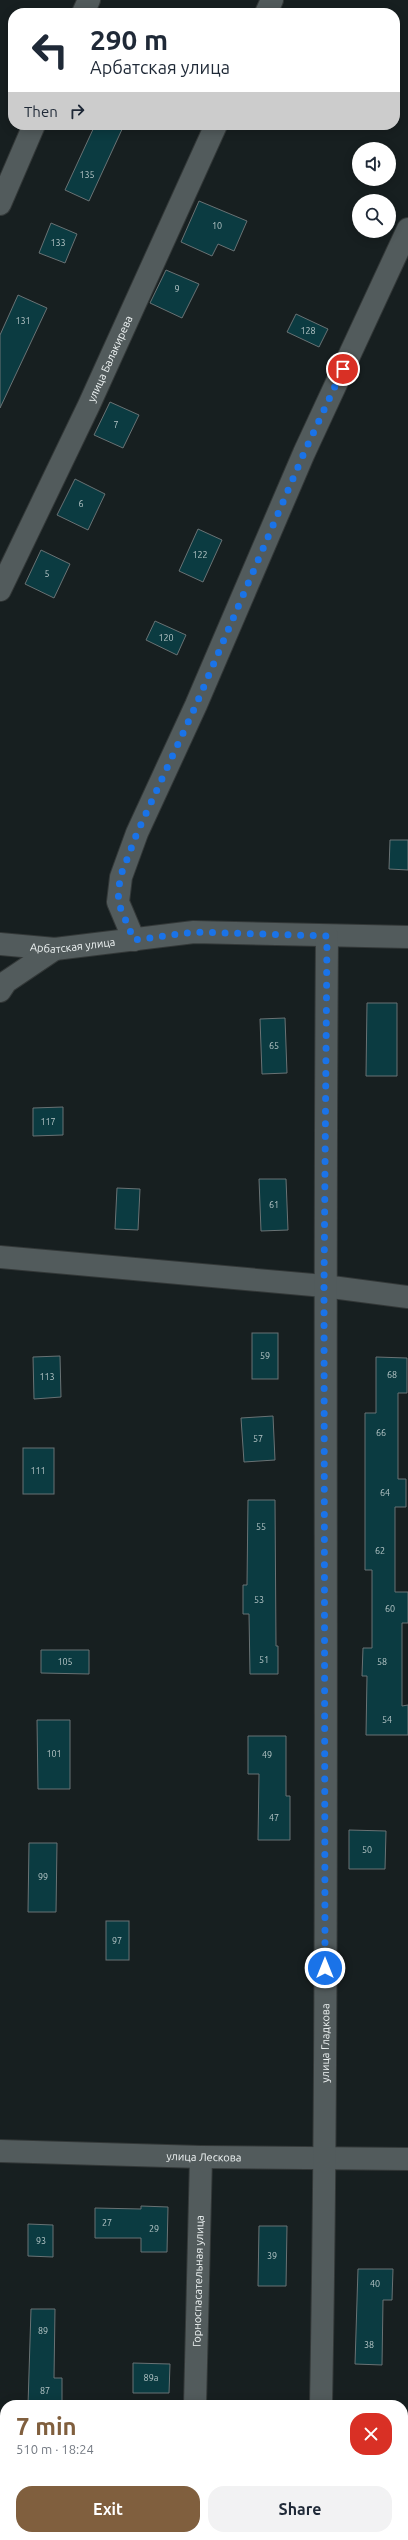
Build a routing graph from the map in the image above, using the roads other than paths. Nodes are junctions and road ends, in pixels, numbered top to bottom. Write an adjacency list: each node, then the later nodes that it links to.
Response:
1 (32, 130): 3 (street)
2 (214, 130): 5 (street, улица Балакирева)
3 (2, 194)
4 (408, 229): 8 (street)
5 (0, 590)
6 (327, 936): 7 (street, Арбатская улица); 8 (street, Арбатская улица); 13 (street, улица Гладкова)
7 (408, 937)
8 (134, 940): 10 (street, Арбатская улица)
9 (0, 944): 10 (street, Арбатская улица)
10 (55, 949): 11 (street)
11 (0, 991)
12 (0, 1257): 13 (street)
13 (324, 1286): 14 (street); 17 (street, улица Гладкова)
14 (408, 1297)
15 (0, 2151): 16 (street, улица Лескова)
16 (200, 2157): 17 (street, улица Лескова); 19 (street, Горноспасательная улица)
17 (325, 2158): 18 (street, улица Лескова); 20 (street, улица Гладкова)
18 (408, 2159)
19 (195, 2400)
20 (321, 2400)

